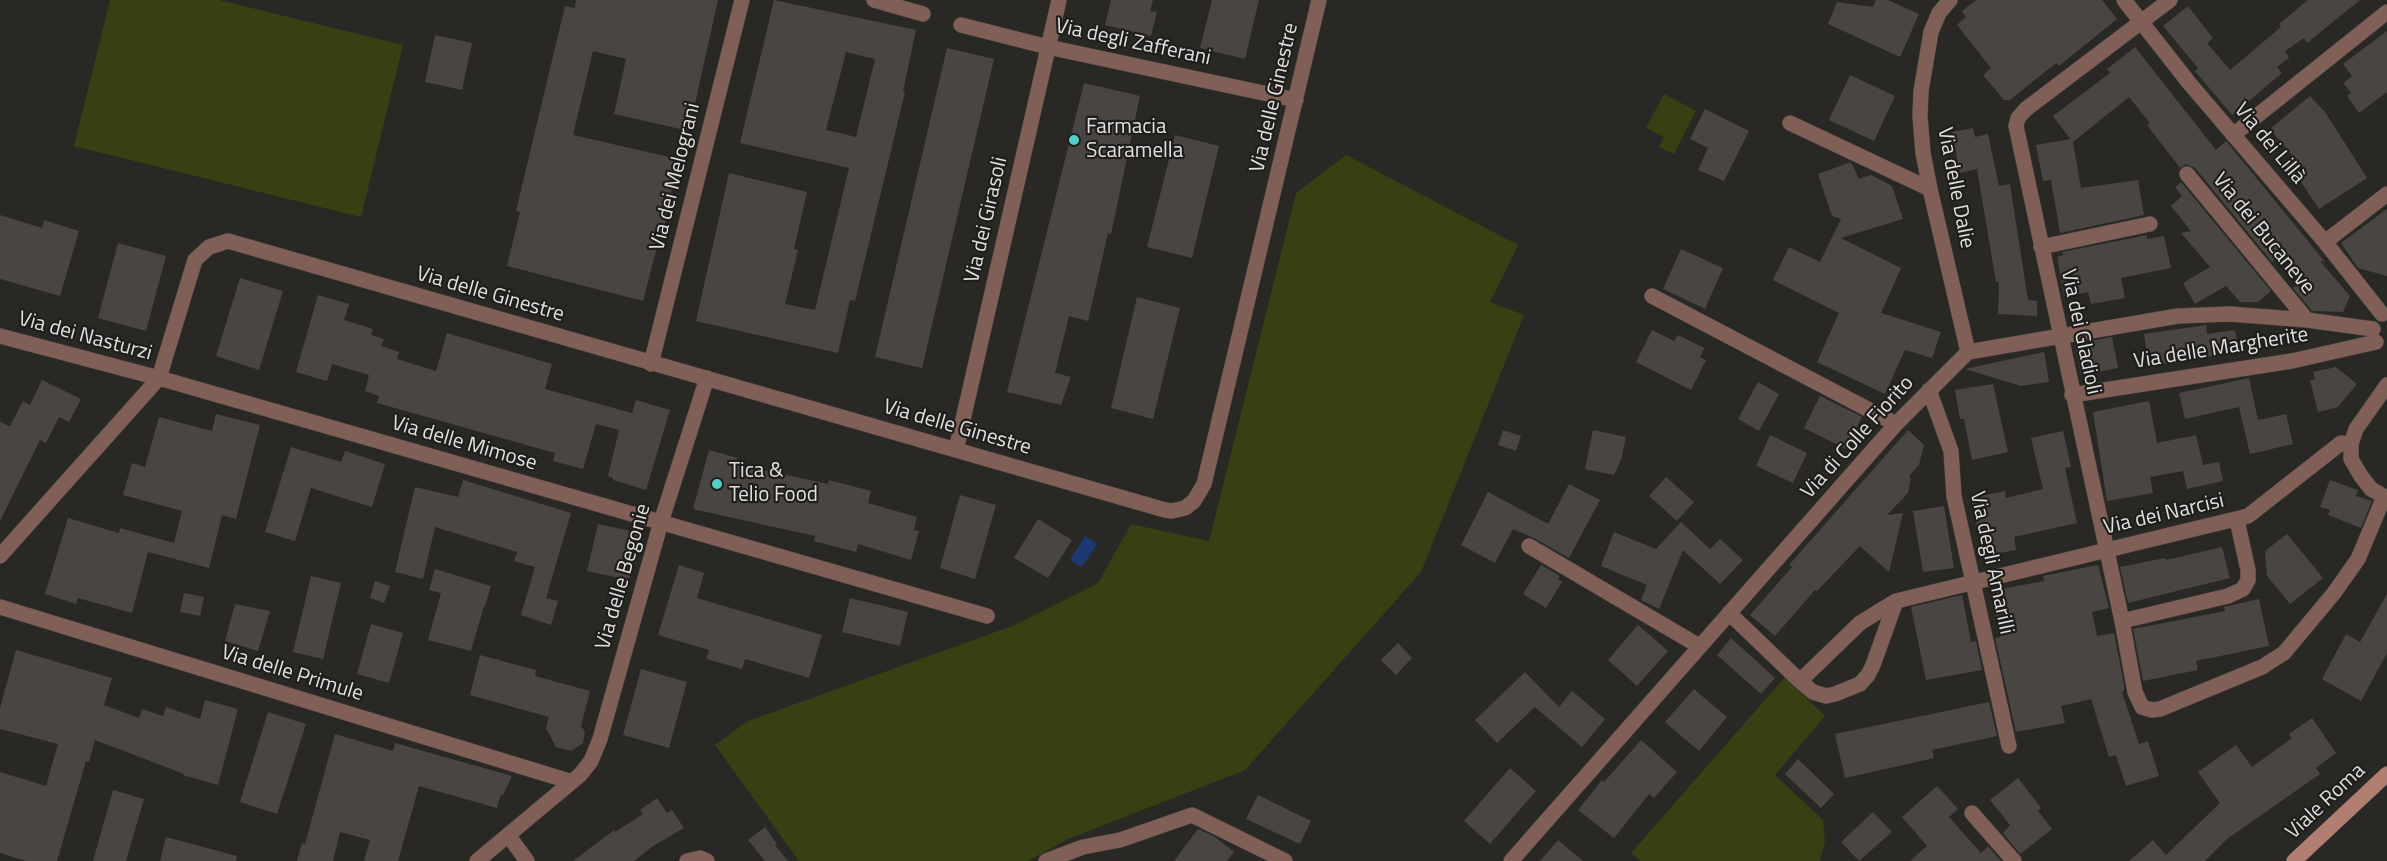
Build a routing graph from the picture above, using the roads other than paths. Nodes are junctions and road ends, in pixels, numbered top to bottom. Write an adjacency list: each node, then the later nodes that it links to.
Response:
1 (742, 0): 29 (street, Via dei Melograni)
2 (874, 0): 9 (street)
3 (1059, 0): 12 (street, Via dei Girasoli)
4 (1319, 0): 13 (street, Via delle Ginestre)
5 (1950, 0): 17 (street, Via delle Dalie)
6 (2124, 0): 10 (street, Via dei Lillà)
7 (2170, 0): 10 (street)
8 (2387, 12): 15 (street)
9 (923, 14)
10 (2142, 22): 15 (street, Via dei Lillà); 21 (street, Via dei Gladioli)
11 (961, 25): 12 (street, Via degli Zafferani)
12 (1048, 47): 13 (street, Via degli Zafferani); 37 (street, Via dei Girasoli)
13 (1296, 100): 37 (street, Via delle Ginestre)
14 (1790, 123): 17 (street)
15 (2234, 135): 20 (street, Via dei Lillà)
16 (2187, 174): 24 (street, Via dei Bucaneve)
17 (1930, 189): 28 (street, Via delle Dalie)
18 (2387, 194): 20 (street)
19 (2150, 224): 21 (street)
20 (2325, 242): 23 (street, Via dei Lillà)
21 (2041, 247): 26 (street, Via dei Gladioli)
22 (1652, 296): 35 (street)
23 (2385, 313): 27 (street)
24 (2307, 320): 26 (street); 27 (street)
25 (0, 336): 30 (street, Via dei Nasturzi)
26 (2060, 336): 28 (street); 34 (street, Via dei Gladioli)
27 (2379, 340): 34 (street, Via delle Margherite)
28 (1968, 352): 33 (street, Via di Colle Fiorito)
29 (651, 364): 30 (street, Via delle Ginestre); 31 (street, Via delle Ginestre)
30 (159, 378): 40 (street, Via delle Mimose); 43 (street)
31 (707, 378): 37 (street, Via delle Ginestre); 40 (street, Via delle Begonie)
32 (2387, 385): 36 (street)
33 (1929, 390): 35 (street, Via di Colle Fiorito); 44 (street, Via degli Amarilli)
34 (2072, 395): 42 (street, Via dei Gladioli)
35 (1896, 424): 47 (street, Via di Colle Fiorito)
36 (2351, 444): 38 (street); 39 (street, Via dei Narcisi)
37 (956, 450)
38 (2385, 498): 49 (street, Via dei Gladioli)
39 (2237, 519): 42 (street, Via dei Narcisi); 49 (street)
40 (661, 522): 48 (street, Via delle Mimose); 54 (street, Via delle Begonie)
41 (1529, 546): 50 (street)
42 (2106, 550): 44 (street, Via dei Narcisi); 49 (street, Via dei Gladioli)
43 (0, 556)
44 (1972, 581): 45 (street, Via dei Narcisi); 52 (street, Via degli Amarilli)
45 (1896, 601): 51 (street, Via dei Narcisi); 51 (street)
46 (0, 607): 54 (street, Via delle Primule)
47 (1729, 613): 50 (street, Via di Colle Fiorito); 51 (street)
48 (987, 616)
49 (2122, 621)
50 (1699, 646): 63 (street, Via di Colle Fiorito)
51 (1800, 681)
52 (2009, 746)
53 (2387, 774): 65 (street, Viale Roma)
54 (572, 782): 56 (street, Via delle Begonie)
55 (1972, 813): 64 (street)
56 (508, 835): 57 (street, Via delle Begonie); 58 (street)
57 (477, 861)
58 (527, 861)
59 (687, 861): 60 (street)
60 (707, 861)
61 (1046, 861): 62 (street)
62 (1285, 861)
63 (1511, 861)
64 (2014, 861)
65 (2294, 861)

